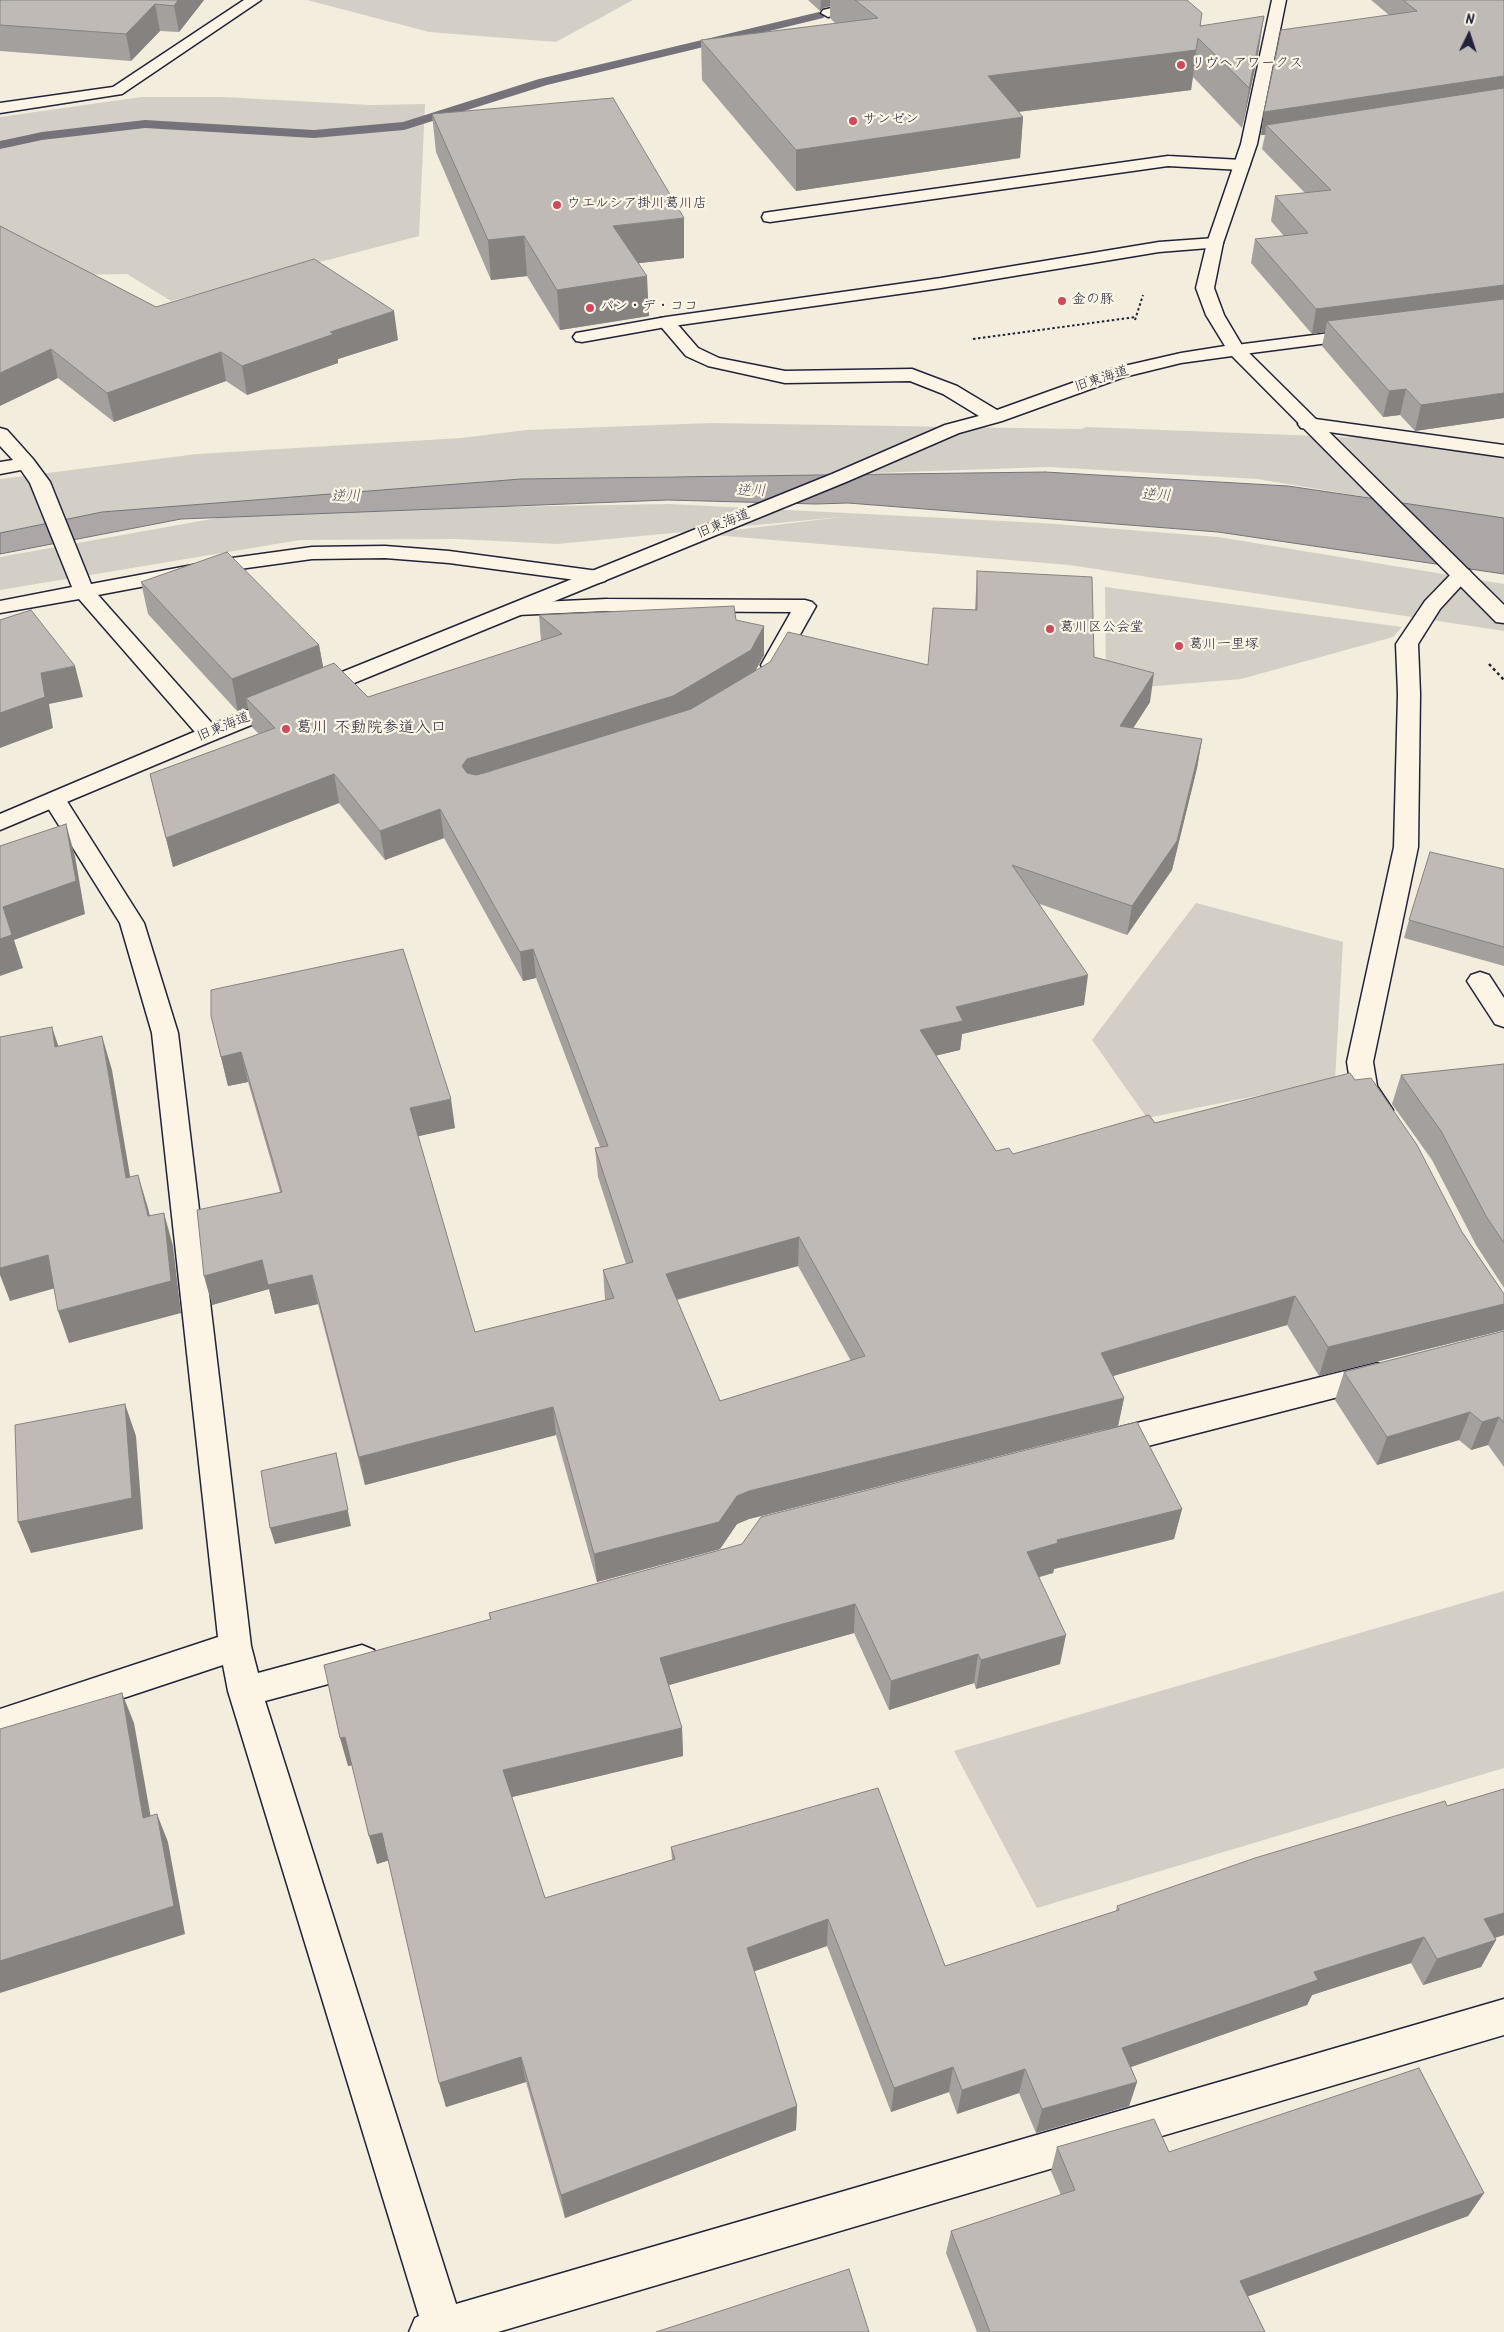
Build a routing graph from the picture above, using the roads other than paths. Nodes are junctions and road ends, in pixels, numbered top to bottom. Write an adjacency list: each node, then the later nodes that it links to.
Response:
1 (254, 0): 5 (street)
2 (881, 0): 4 (street)
3 (1279, 0): 6 (street)
4 (828, 13)
5 (0, 108)
6 (1242, 165): 7 (street); 8 (street)
7 (770, 218)
8 (1214, 243): 9 (street); 12 (street)
9 (666, 322): 11 (street); 13 (street)
10 (1380, 332): 12 (street, 旧東海道)
11 (582, 338)
12 (1236, 350): 13 (street, 旧東海道); 14 (street)
13 (996, 417): 20 (street, 旧東海道)
14 (1308, 424): 16 (street); 19 (street)
15 (0, 434): 17 (street)
16 (1504, 451)
17 (26, 463): 18 (street); 21 (street)
18 (0, 468)
19 (1462, 574): 24 (street); 31 (street)
20 (598, 576): 21 (street); 23 (street, 旧東海道)
21 (80, 584): 22 (street); 26 (street)
22 (0, 607)
23 (517, 609): 25 (street); 26 (street, 旧東海道)
24 (1504, 616)
25 (761, 684)
26 (209, 734): 27 (street, 旧東海道)
27 (55, 800): 28 (street, 旧東海道); 34 (street)
28 (0, 823)
29 (1480, 982): 30 (street)
30 (1504, 1018)
31 (1392, 1127)
32 (1407, 1367): 33 (street)
33 (1078, 1451)
34 (235, 1646): 36 (street); 37 (street)
35 (388, 1653): 36 (street)
36 (245, 1691): 39 (street)
37 (0, 1724)
38 (1504, 2018): 39 (street)
39 (439, 2330)

